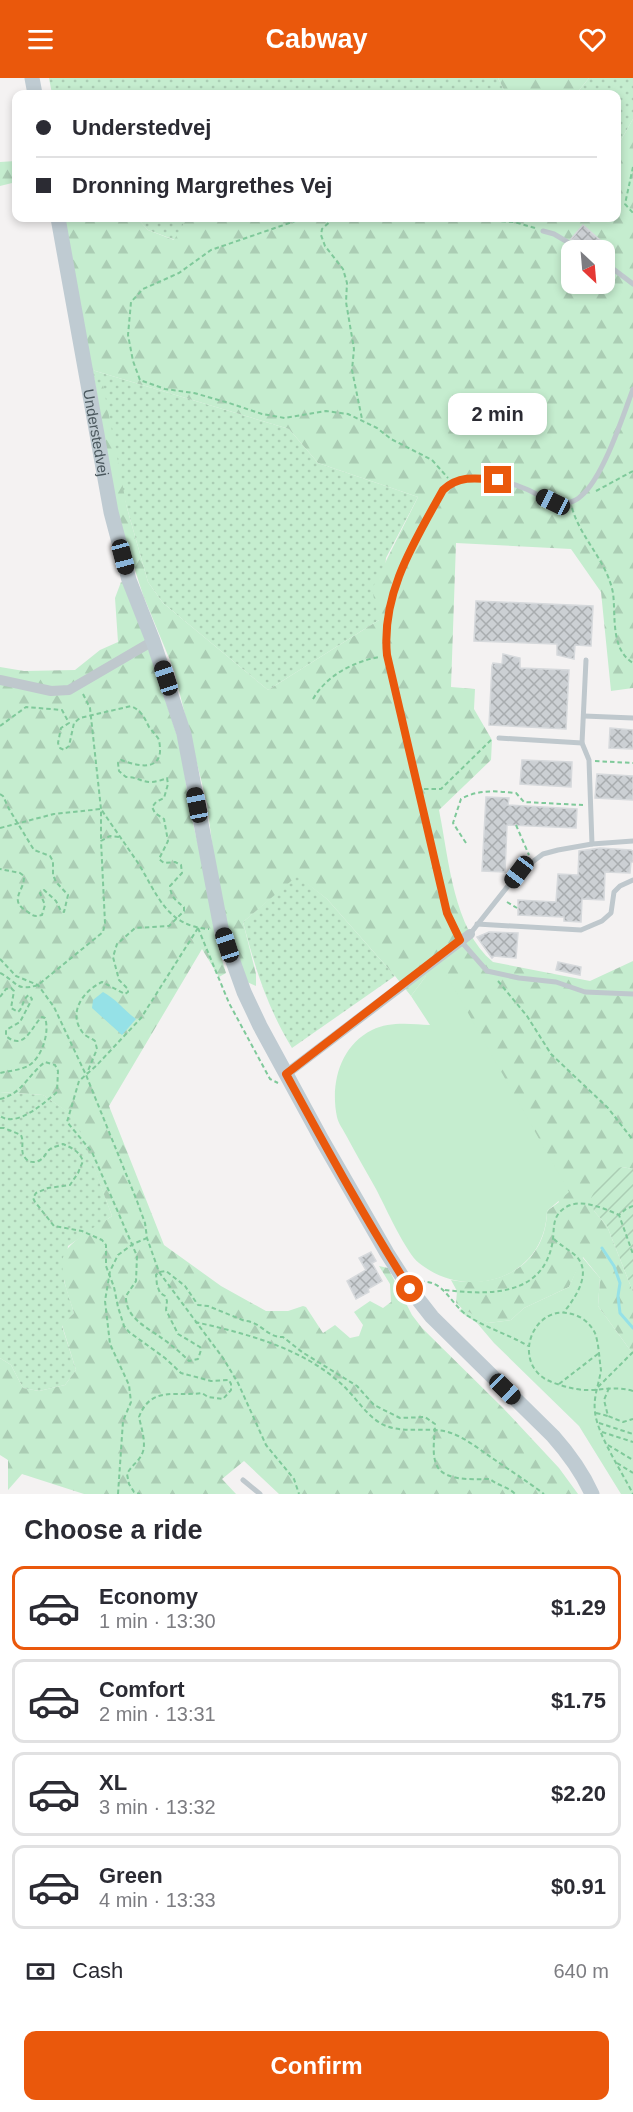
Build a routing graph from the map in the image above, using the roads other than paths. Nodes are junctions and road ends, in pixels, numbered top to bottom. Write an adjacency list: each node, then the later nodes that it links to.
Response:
1 (59, 222): 7 (street, Understedvej)
2 (543, 231): 3 (lane)
3 (564, 240)
4 (615, 270): 5 (lane)
5 (633, 284)
6 (633, 388): 18 (lane)
7 (153, 641): 9 (street); 20 (street, Understedvej)
8 (586, 660): 10 (lane)
9 (0, 680)
10 (584, 716): 11 (lane); 13 (lane)
11 (633, 718)
12 (499, 738): 13 (lane)
13 (582, 743): 15 (lane)
14 (633, 841): 15 (lane)
15 (592, 844): 17 (lane)
16 (633, 880): 17 (lane)
17 (477, 924): 18 (lane)
18 (465, 937): 19 (lane); 20 (street)
19 (633, 994)
20 (289, 1080): 23 (street, Understedvej)
21 (243, 1480): 22 (lane)
22 (260, 1494)
23 (592, 1494)

